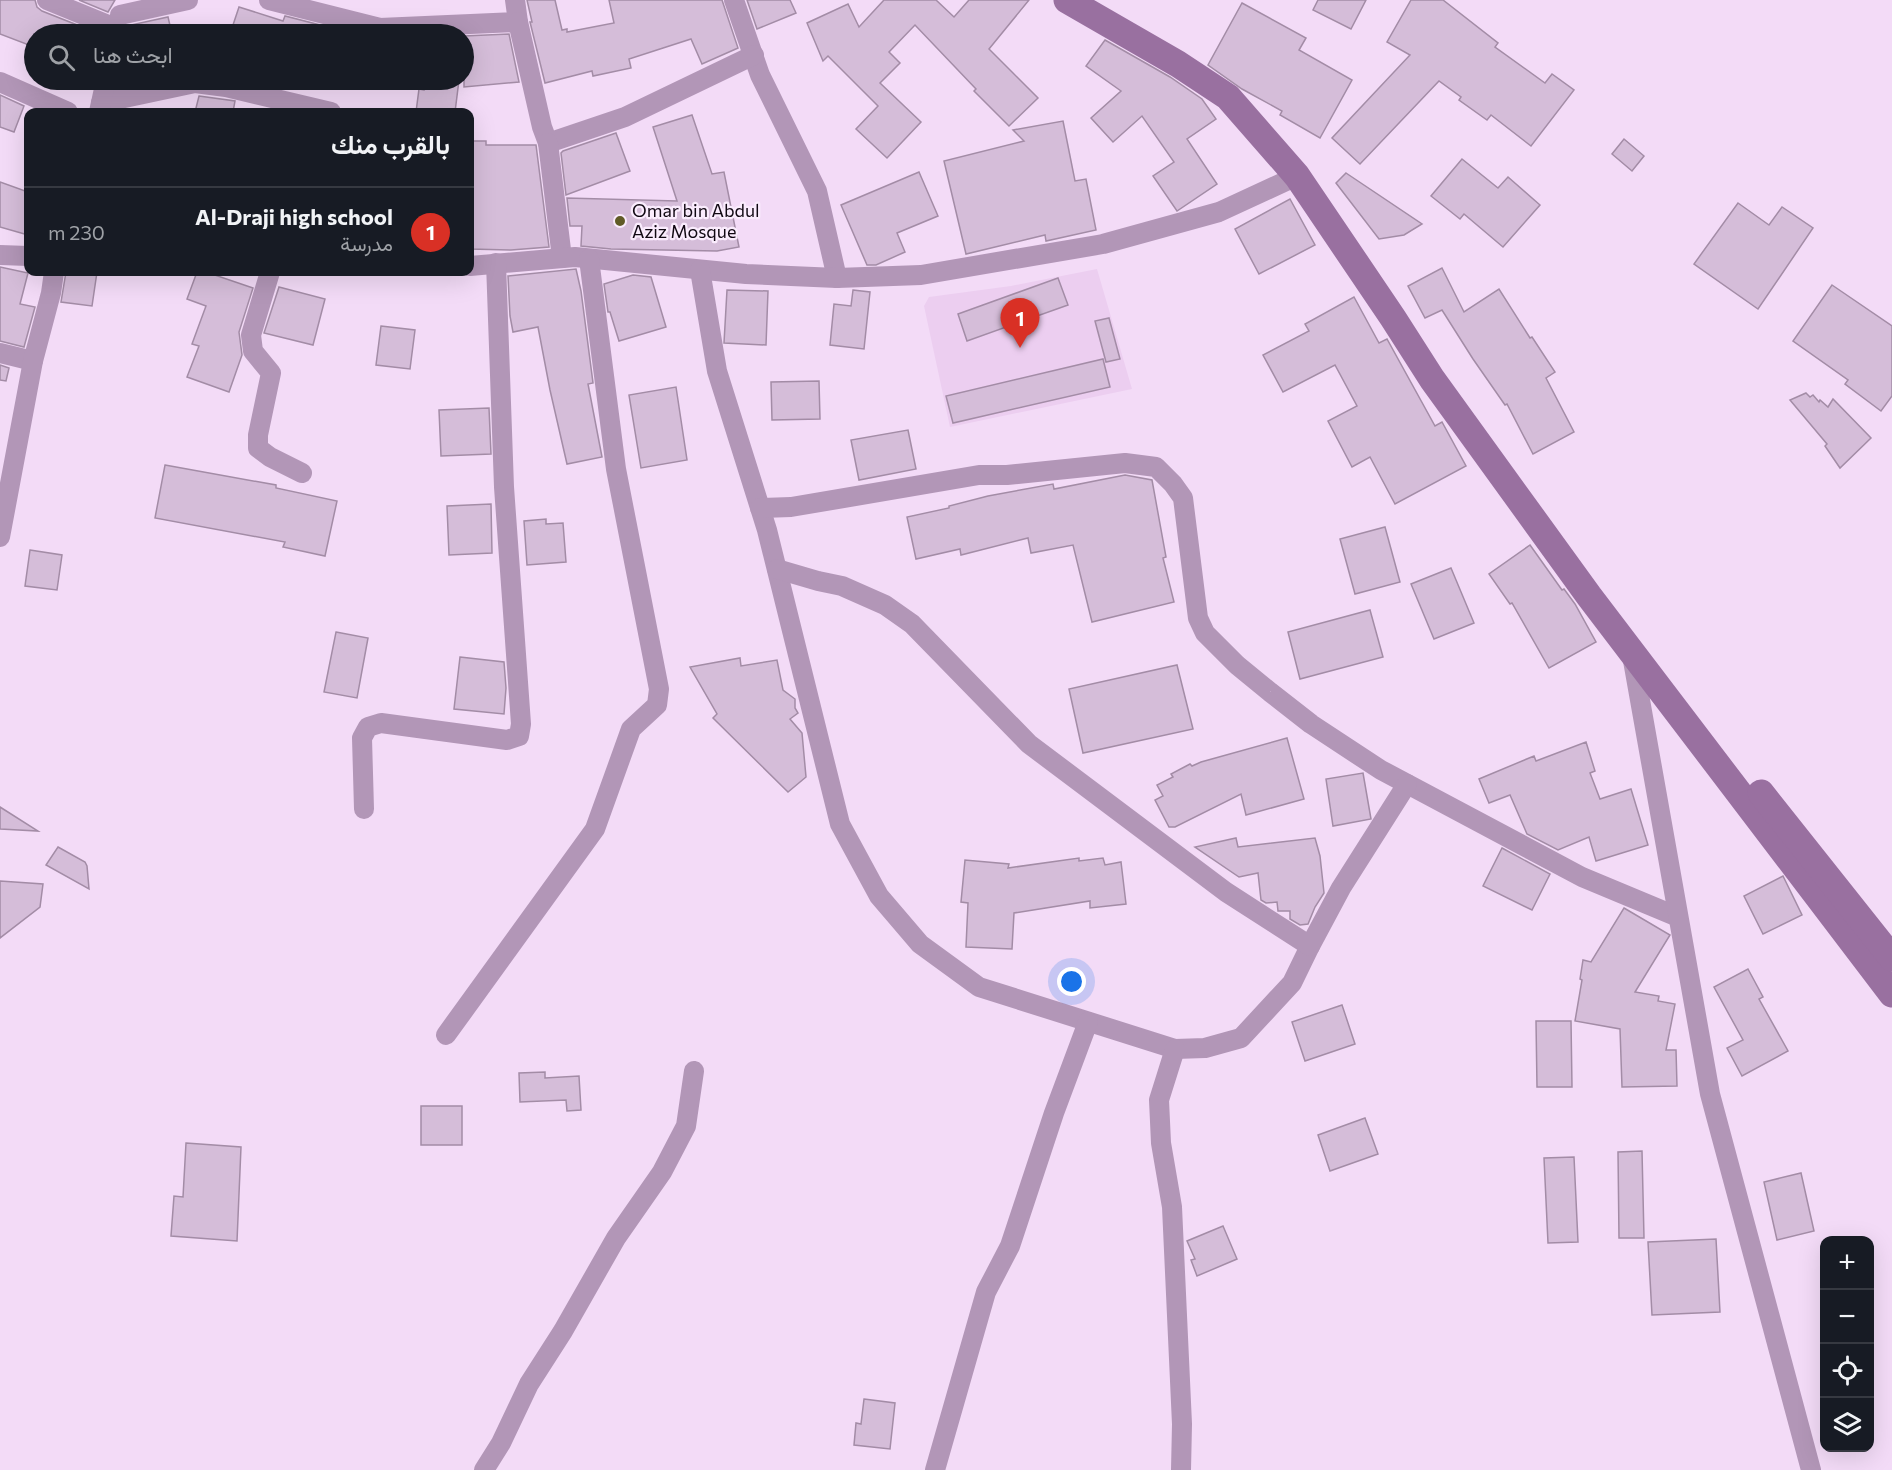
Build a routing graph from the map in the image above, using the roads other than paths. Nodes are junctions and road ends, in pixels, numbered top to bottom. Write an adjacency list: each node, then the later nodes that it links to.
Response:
1 (47, 0): 7 (street)
2 (188, 0): 7 (street)
3 (269, 0): 9 (street)
4 (515, 0): 8 (street)
5 (734, 0): 11 (street)
6 (1067, 0): 20 (main road)
7 (119, 20)
8 (518, 22): 10 (street); 19 (street)
9 (364, 24)
10 (472, 24)
11 (754, 55): 19 (street); 30 (street)
12 (0, 82): 16 (street)
13 (104, 90): 17 (street)
14 (168, 90): 17 (street)
15 (239, 90): 18 (street)
16 (59, 108)
17 (100, 108)
18 (314, 108)
19 (548, 144): 23 (street)
20 (1297, 176): 30 (street); 31 (main road)
21 (0, 255): 22 (street)
22 (24, 256)
23 (562, 258): 24 (street); 25 (street)
24 (589, 259): 27 (street); 47 (street)
25 (496, 263): 26 (street); 41 (street)
26 (474, 266)
27 (700, 270): 30 (street); 36 (street)
28 (53, 276): 33 (street)
29 (269, 276): 34 (street)
30 (837, 278)
31 (1393, 318): 39 (main road); 44 (main road)
32 (0, 353): 33 (street)
33 (33, 361): 35 (street)
34 (302, 472)
35 (5, 480): 37 (street)
36 (760, 508): 38 (street); 40 (street)
37 (0, 537)
38 (777, 569): 43 (street); 46 (street)
39 (1632, 653): 42 (street); 45 (main road)
40 (1407, 784): 42 (street); 43 (street)
41 (364, 808)
42 (1678, 917): 53 (street)
43 (1310, 945): 48 (street)
44 (1892, 958)
45 (1892, 994)
46 (1088, 1022): 48 (street); 51 (street)
47 (446, 1035)
48 (1175, 1049): 52 (street)
49 (694, 1071): 50 (street)
50 (484, 1470)
51 (934, 1470)
52 (1181, 1470)
53 (1811, 1470)

